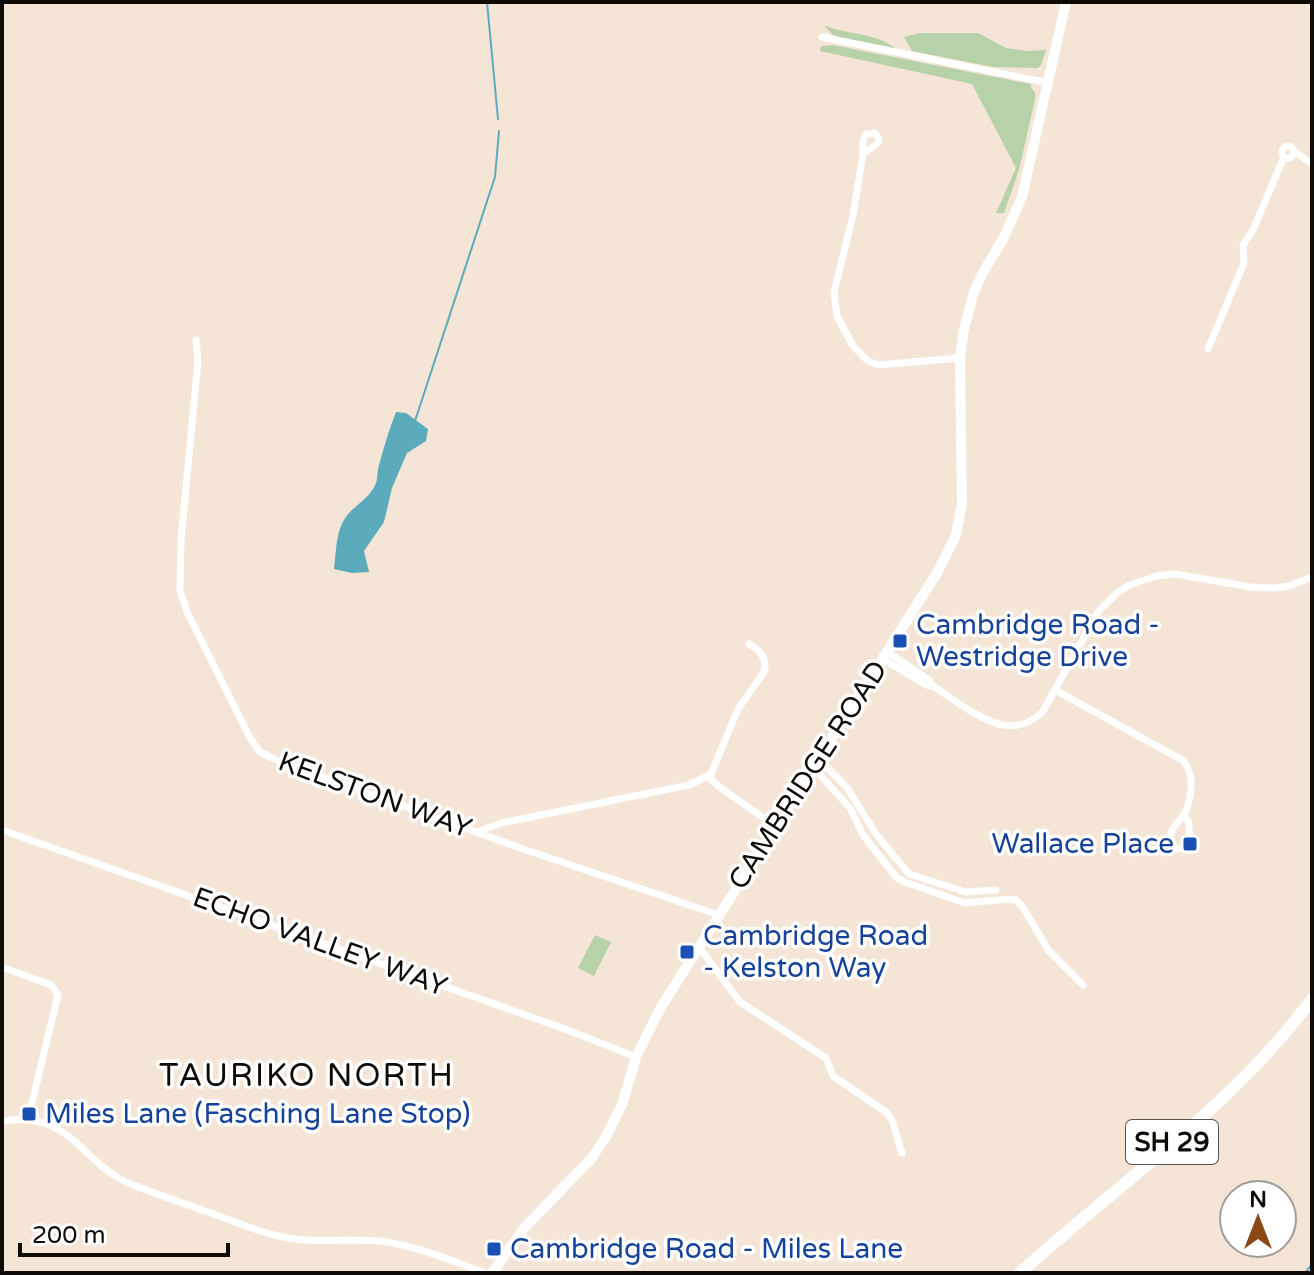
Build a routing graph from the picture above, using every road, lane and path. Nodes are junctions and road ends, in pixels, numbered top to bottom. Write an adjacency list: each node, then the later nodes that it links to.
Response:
1 (1066, 2): 3 (main road, CAMBRIDGE ROAD)
2 (822, 37): 3 (street)
3 (1049, 83): 8 (main road, CAMBRIDGE ROAD)
4 (863, 154): 8 (street)
5 (1311, 164): 7 (street)
6 (196, 340): 18 (street, KELSTON WAY)
7 (1208, 349)
8 (960, 358): 11 (main road, CAMBRIDGE ROAD)
9 (1312, 577): 12 (street)
10 (749, 644): 14 (street)
11 (885, 656): 12 (street); 13 (main road, CAMBRIDGE ROAD)
12 (1055, 690): 15 (street)
13 (816, 762): 16 (main road, CAMBRIDGE ROAD); 19 (street); 23 (street)
14 (711, 774): 16 (street); 18 (street)
15 (1184, 815)
16 (775, 826): 20 (main road, CAMBRIDGE ROAD)
17 (2, 830): 25 (street, ECHO VALLEY WAY)
18 (477, 832): 20 (street, KELSTON WAY)
19 (996, 890)
20 (719, 915): 21 (main road, CAMBRIDGE ROAD)
21 (699, 947): 25 (main road, CAMBRIDGE ROAD); 28 (street)
22 (2, 967): 26 (street)
23 (1083, 985)
24 (1312, 999): 30 (highway, SH 29)
25 (636, 1057): 29 (main road, CAMBRIDGE ROAD)
26 (28, 1119): 27 (street); 29 (street)
27 (2, 1121)
28 (902, 1153)
29 (489, 1273)
30 (1020, 1273)

